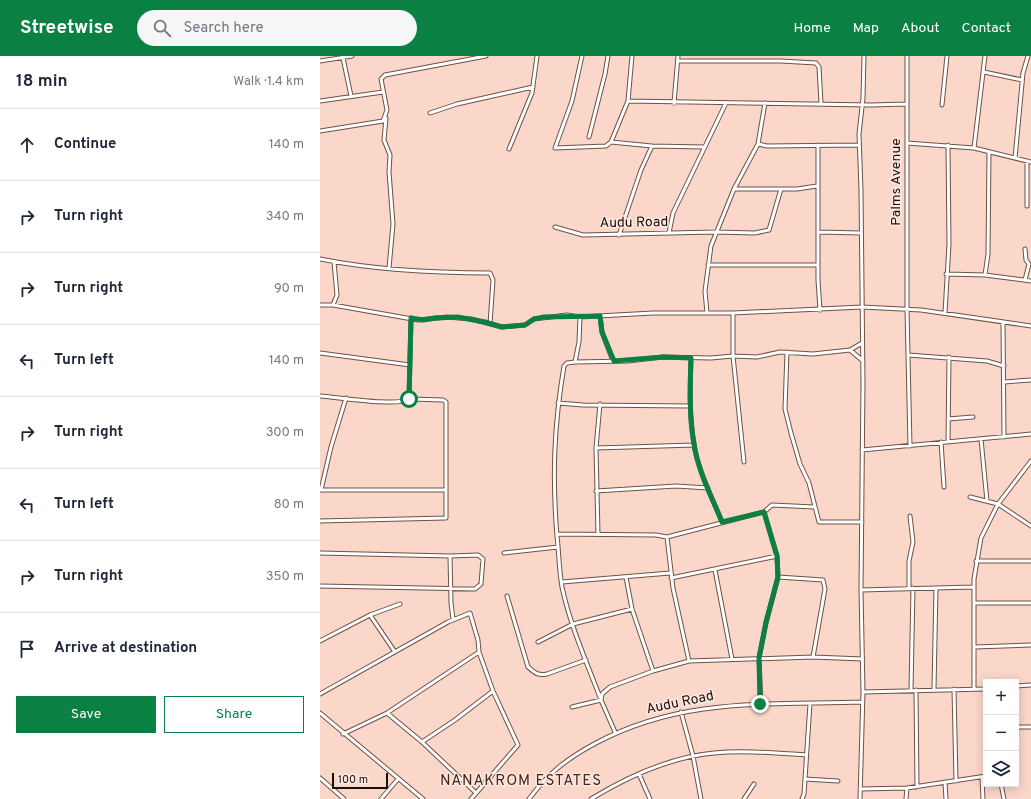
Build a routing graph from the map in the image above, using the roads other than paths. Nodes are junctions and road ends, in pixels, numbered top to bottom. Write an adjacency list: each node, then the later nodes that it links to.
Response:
1 (352, 56): 14 (street)
2 (486, 56): 21 (street)
3 (537, 56): 20 (street)
4 (582, 56): 36 (street)
5 (608, 56): 35 (street)
6 (632, 56): 24 (street)
7 (678, 56): 16 (street)
8 (780, 56): 17 (street)
9 (864, 56): 30 (street)
10 (907, 56): 29 (street, Palms Avenue)
11 (946, 56): 31 (street)
12 (985, 56): 18 (street)
13 (1028, 56): 19 (street)
14 (343, 58): 15 (street); 22 (street)
15 (320, 61)
16 (678, 61): 17 (street); 25 (street)
17 (781, 61): 28 (street)
18 (984, 72): 19 (street); 44 (street)
19 (1022, 80): 47 (street)
20 (533, 87): 32 (street); 45 (street)
21 (384, 92): 22 (street); 33 (street)
22 (352, 96): 23 (street)
23 (320, 101)
24 (628, 101): 25 (street); 36 (street)
25 (674, 103): 26 (street)
26 (726, 103): 27 (street); 43 (street)
27 (766, 103): 28 (street); 37 (street)
28 (820, 103): 30 (street)
29 (907, 104): 30 (street); 38 (street, Palms Avenue)
30 (862, 105): 40 (street)
31 (942, 105)
32 (430, 113)
33 (386, 116): 34 (street); 65 (street)
34 (320, 131)
35 (589, 137)
36 (611, 142): 42 (street)
37 (758, 144): 39 (street); 51 (street)
38 (906, 144): 41 (street); 73 (street, Palms Avenue)
39 (818, 145): 40 (street); 50 (street)
40 (859, 145): 58 (street)
41 (948, 145): 44 (street); 66 (street)
42 (652, 146): 43 (street); 59 (street)
43 (704, 147): 57 (street)
44 (974, 148): 46 (street)
45 (509, 149)
46 (989, 152): 47 (street); 67 (street)
47 (1015, 158): 48 (street)
48 (1027, 161): 49 (street); 53 (street)
49 (1031, 162)
50 (818, 186): 52 (street); 56 (street)
51 (734, 189): 52 (street); 55 (street)
52 (781, 189): 55 (street, Audu Road)
53 (1027, 206)
54 (555, 227): 59 (street, Audu Road)
55 (715, 232): 57 (street, Audu Road); 63 (street)
56 (818, 232): 58 (street); 64 (street)
57 (669, 233): 59 (street, Audu Road)
58 (861, 233): 72 (street)
59 (619, 235)
60 (1025, 249): 68 (street)
61 (320, 259): 62 (street)
62 (334, 262): 65 (street); 71 (street)
63 (708, 265): 64 (street); 75 (street)
64 (818, 265): 74 (street)
65 (389, 268): 82 (street)
66 (946, 274): 67 (street); 77 (street)
67 (985, 275): 68 (street)
68 (1025, 280): 69 (street)
69 (1031, 281)
70 (320, 305): 71 (street)
71 (333, 305): 80 (street)
72 (862, 307): 73 (street); 74 (street); 84 (street)
73 (907, 309): 77 (street); 88 (street, Palms Avenue)
74 (820, 310): 76 (street)
75 (707, 313): 76 (street); 78 (street)
76 (733, 313): 89 (street)
77 (945, 313): 81 (street)
78 (600, 316): 79 (street); 92 (street)
79 (580, 317): 82 (street); 94 (street)
80 (411, 318): 82 (street); 95 (street)
81 (1003, 323): 83 (street); 96 (street)
82 (490, 324)
83 (1031, 326)
84 (862, 344): 85 (street); 93 (street)
85 (850, 350): 86 (street); 93 (street)
86 (787, 352): 89 (street); 126 (street)
87 (320, 353): 95 (street)
88 (908, 355): 90 (street); 113 (street, Palms Avenue)
89 (734, 356): 91 (street); 117 (street)
90 (949, 357): 96 (street); 106 (street)
91 (691, 358): 92 (street); 104 (street)
92 (614, 361): 94 (street)
93 (862, 361): 115 (street)
94 (575, 362): 102 (street)
95 (410, 365): 101 (street)
96 (1004, 366): 98 (street)
97 (1031, 380): 98 (street)
98 (1004, 382): 108 (street)
99 (320, 396): 100 (street)
100 (346, 398): 101 (street); 120 (street)
101 (409, 399): 121 (street)
102 (558, 402): 103 (street); 133 (street)
103 (600, 404): 104 (street); 114 (street)
104 (690, 406): 112 (street)
105 (973, 417): 106 (street)
106 (948, 419): 111 (street)
107 (1031, 434): 108 (street)
108 (1004, 437): 109 (street)
109 (981, 439): 111 (street); 124 (street)
110 (941, 442): 111 (street); 113 (street); 118 (street)
111 (948, 442)
112 (694, 445): 114 (street); 119 (street)
113 (910, 446): 115 (street)
114 (596, 448): 122 (street)
115 (862, 450): 131 (street)
116 (1031, 461): 125 (street)
117 (744, 462)
118 (944, 487)
119 (708, 488): 122 (street); 130 (street)
120 (320, 490): 121 (street)
121 (445, 490): 129 (street)
122 (596, 491): 134 (street)
123 (970, 497): 124 (street)
124 (987, 501): 125 (street)
125 (998, 504): 132 (street); 141 (street)
126 (814, 507): 127 (street); 131 (street)
127 (764, 512): 130 (street); 140 (street)
128 (910, 516): 152 (street)
129 (320, 521)
130 (722, 522): 135 (street)
131 (862, 522): 155 (street)
132 (1031, 526)
133 (557, 534): 134 (street); 136 (street)
134 (598, 534): 135 (street)
135 (667, 536): 144 (street)
136 (558, 547): 138 (street); 148 (street)
137 (320, 553): 139 (street)
138 (504, 553)
139 (450, 556): 151 (street); 151 (street)
140 (777, 556): 143 (street); 146 (street)
141 (976, 561): 142 (street); 150 (street)
142 (1031, 561)
143 (715, 570): 147 (street); 172 (street)
144 (670, 573): 145 (street); 147 (street)
145 (626, 577): 148 (street); 160 (street)
146 (778, 577): 170 (street); 171 (street)
147 (671, 578): 175 (street)
148 (562, 582): 163 (street)
149 (320, 586): 151 (street)
150 (974, 586): 154 (street); 157 (street)
151 (451, 588): 162 (street)
152 (909, 588): 153 (street); 155 (street)
153 (913, 588): 154 (street); 184 (street)
154 (936, 588): 179 (street)
155 (861, 590): 173 (street)
156 (507, 596): 174 (street)
157 (974, 603): 158 (street); 167 (street)
158 (1031, 603)
159 (400, 604): 161 (street)
160 (632, 609): 163 (street); 176 (street)
161 (370, 615): 164 (street); 168 (street)
162 (453, 619): 168 (street); 169 (street)
163 (573, 624): 165 (street); 174 (street)
164 (320, 641)
165 (538, 642)
166 (1031, 645): 167 (street)
167 (975, 647): 181 (street)
168 (395, 652): 187 (street)
169 (479, 652): 183 (street); 195 (street)
170 (813, 657): 171 (street); 173 (street)
171 (759, 658): 172 (street); 190 (street)
172 (732, 659): 175 (street)
173 (862, 659): 186 (street)
174 (586, 660): 188 (street)
175 (689, 662): 176 (street)
176 (653, 671): 188 (street)
177 (1031, 685): 178 (street)
178 (1019, 686)
179 (934, 689): 180 (street); 185 (street)
180 (954, 689): 181 (street); 210 (street)
181 (974, 689): 182 (street)
182 (983, 689)
183 (493, 690): 200 (street); 217 (street)
184 (911, 690): 185 (street); 186 (street)
185 (916, 690): 213 (street)
186 (863, 692): 189 (street)
187 (320, 694)
188 (601, 700): 192 (street); 198 (street)
189 (862, 702): 191 (street, Audu Road); 216 (street)
190 (760, 704): 191 (street, Audu Road); 193 (street, Audu Road)
191 (810, 704): 201 (street)
192 (572, 707)
193 (681, 712): 198 (street, Audu Road); 202 (street)
194 (320, 713): 199 (street)
195 (387, 713): 199 (street); 200 (street)
196 (1019, 727): 197 (street)
197 (1031, 727)
198 (615, 732): 222 (street, Audu Road)
199 (344, 734): 207 (street)
200 (422, 742): 217 (street)
201 (806, 755): 202 (street); 208 (street)
202 (693, 756): 203 (street); 225 (street)
203 (639, 774): 223 (street); 224 (street)
204 (983, 776): 210 (street)
205 (320, 778): 218 (street)
206 (982, 778): 231 (street)
207 (398, 779): 219 (street); 220 (street)
208 (805, 779): 209 (street); 227 (street)
209 (838, 781)
210 (956, 781): 211 (street)
211 (945, 783): 213 (street); 230 (street)
212 (754, 784): 226 (street)
213 (917, 787): 215 (street)
214 (1002, 787): 232 (street)
215 (907, 788): 216 (street); 229 (street)
216 (861, 789): 228 (street)
217 (475, 792): 221 (street)
218 (344, 799)
219 (381, 799)
220 (423, 799)
221 (471, 799)
222 (529, 799)
223 (591, 799)
224 (650, 799)
225 (701, 799)
226 (744, 799)
227 (802, 799)
228 (860, 799)
229 (906, 799)
230 (946, 799)
231 (983, 799)
232 (1004, 799)

